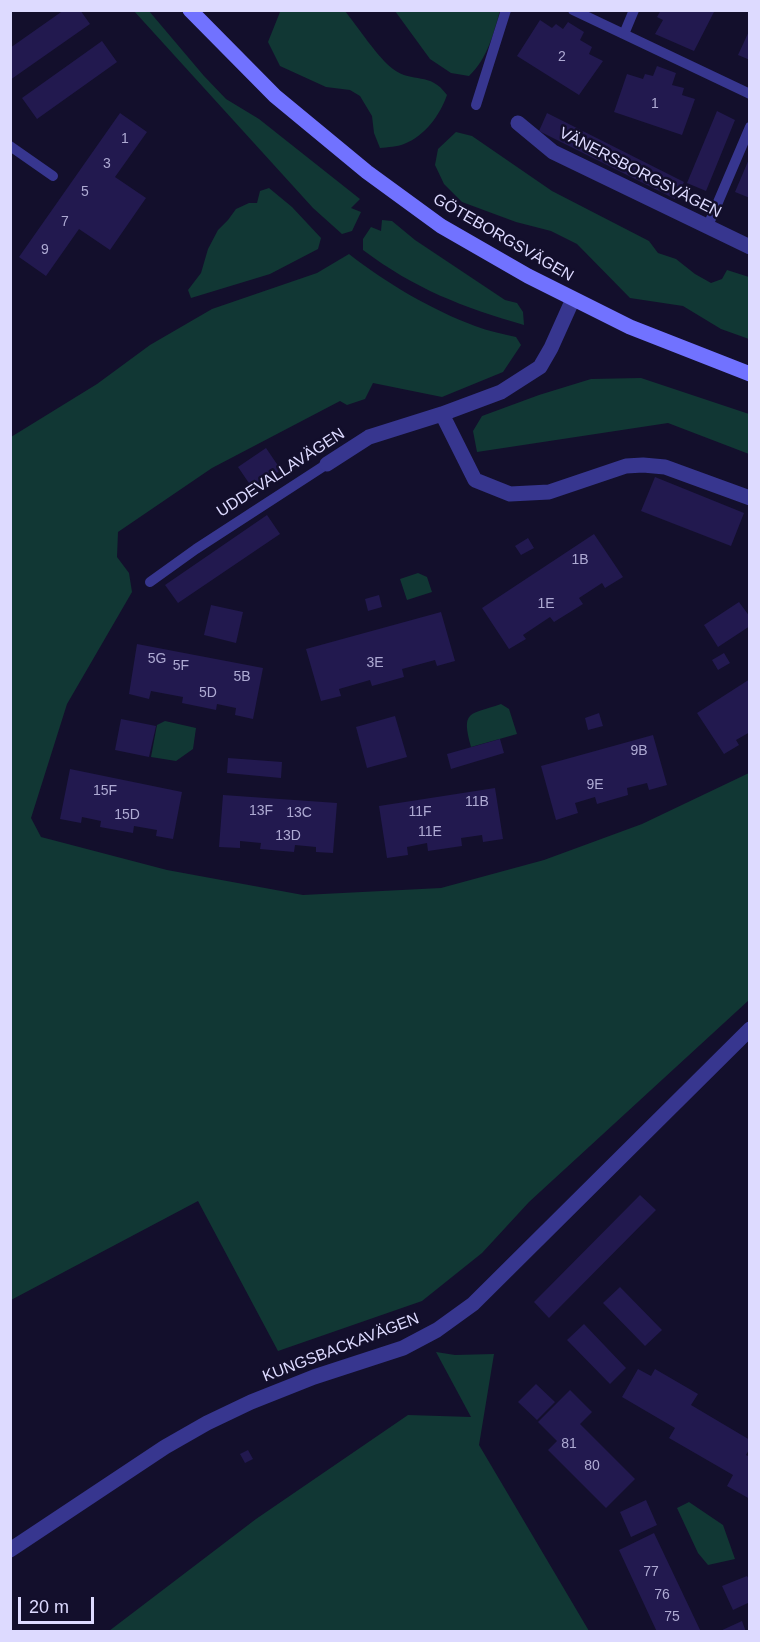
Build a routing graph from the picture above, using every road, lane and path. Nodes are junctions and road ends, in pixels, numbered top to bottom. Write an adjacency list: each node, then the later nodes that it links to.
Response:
1 (190, 10): 14 (street, GÖTEBORGSVÄGEN)
2 (506, 10): 7 (lane)
3 (573, 10): 5 (lane)
4 (634, 10): 5 (lane)
5 (624, 34): 6 (lane)
6 (750, 94)
7 (476, 105)
8 (518, 123): 12 (street, VÄNERSBORGSVÄGEN)
9 (750, 128): 12 (lane)
10 (10, 146): 11 (lane)
11 (53, 176)
12 (707, 228): 13 (street, VÄNERSBORGSVÄGEN)
13 (750, 247)
14 (573, 299): 15 (street, GÖTEBORGSVÄGEN); 16 (street, UDDEVALLAVÄGEN)
15 (750, 374)
16 (442, 414): 17 (street, UDDEVALLAVÄGEN); 18 (street)
17 (327, 464): 19 (lane, UDDEVALLAVÄGEN)
18 (750, 498)
19 (150, 582)
20 (750, 1029): 21 (street, KUNGSBACKAVÄGEN)
21 (10, 1550)

